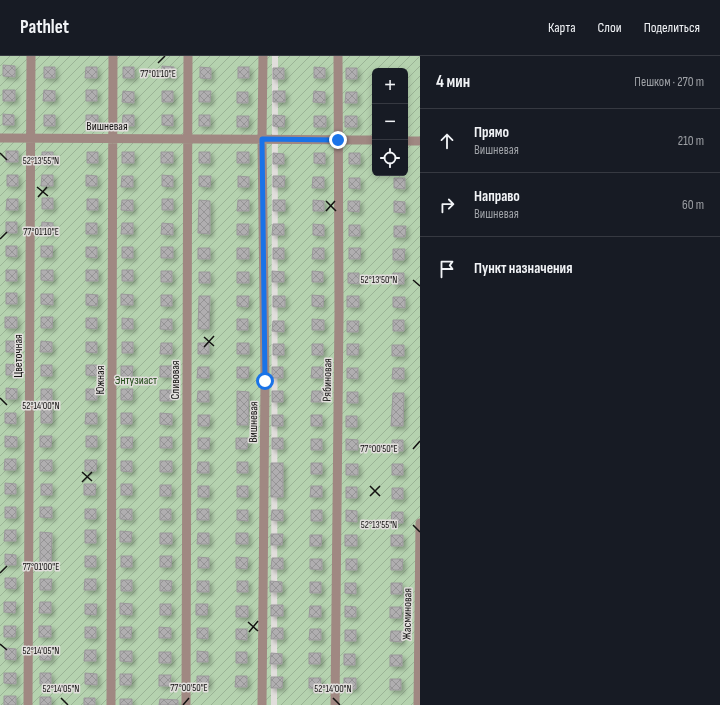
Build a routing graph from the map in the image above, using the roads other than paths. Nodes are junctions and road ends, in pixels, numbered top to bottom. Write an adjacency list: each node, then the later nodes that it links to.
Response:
1 (31, 56): 7 (street, Цветочная)
2 (113, 56): 8 (street, Южная)
3 (188, 56): 9 (street, Сливовая)
4 (263, 56): 10 (street, Вишневая)
5 (338, 56): 11 (street, Рябиновая)
6 (0, 138): 7 (street, Вишневая)
7 (31, 138): 8 (street, Вишневая); 16 (street, Цветочная)
8 (112, 138): 9 (street, Вишневая); 17 (street, Южная)
9 (188, 138): 10 (street, Вишневая); 18 (street, Сливовая)
10 (262, 139): 11 (street, Вишневая); 19 (street, Вишневая)
11 (338, 140): 12 (street, Вишневая); 20 (street, Рябиновая)
12 (372, 140)
13 (408, 141): 14 (street)
14 (420, 141)
15 (420, 523): 21 (street, Жасминовая)
16 (28, 705)
17 (111, 705)
18 (186, 705)
19 (262, 705)
20 (335, 705)
21 (418, 705)

